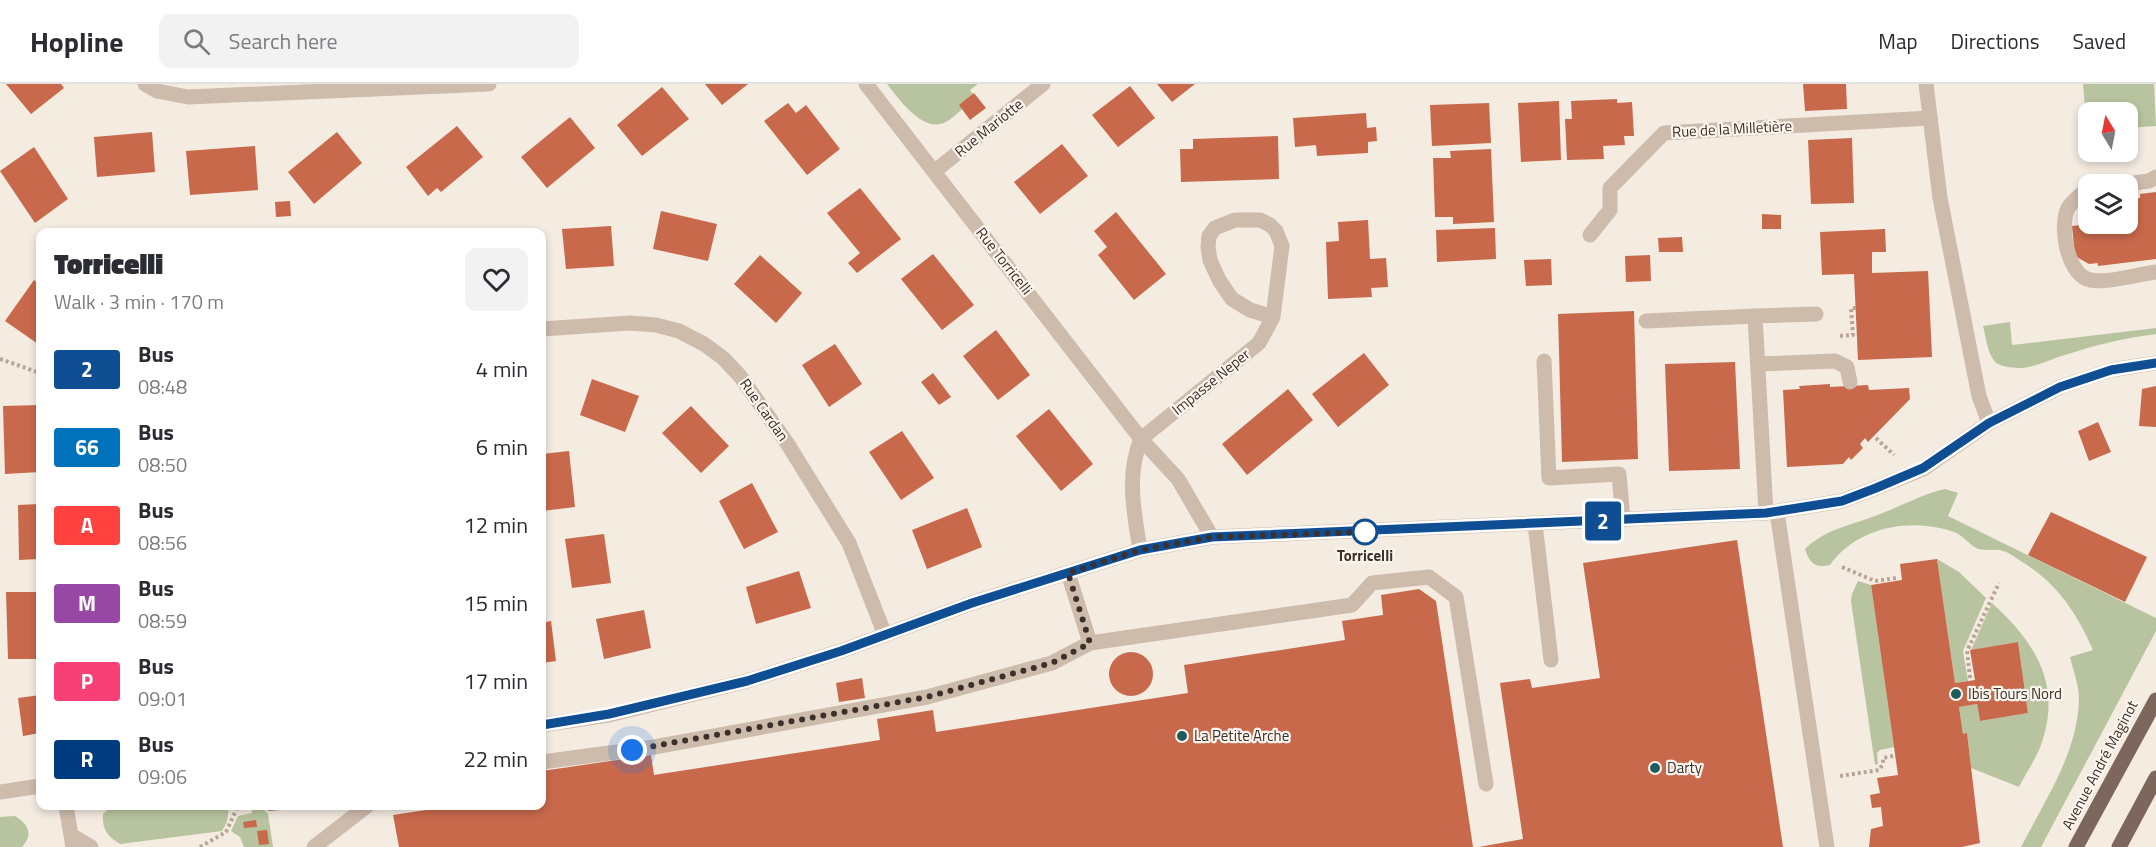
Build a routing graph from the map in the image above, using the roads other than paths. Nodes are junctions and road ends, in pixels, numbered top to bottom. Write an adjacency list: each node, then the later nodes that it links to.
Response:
1 (145, 84): 2 (street)
2 (489, 84)
3 (866, 84): 7 (street, Rue Torricelli)
4 (1043, 84): 7 (street, Rue Mariotte)
5 (1927, 84): 6 (street)
6 (1930, 118): 11 (street, Rue de la Milletière); 22 (street)
7 (935, 171): 23 (street, Rue Torricelli)
8 (2156, 177): 9 (street)
9 (2138, 182)
10 (2078, 195): 12 (street)
11 (1590, 235)
12 (2156, 272)
13 (1816, 314): 14 (street)
14 (1755, 316): 16 (street); 20 (street)
15 (1273, 317): 15 (street, Impasse Neper); 23 (street, Impasse Neper)
16 (1646, 321)
17 (546, 329): 30 (street, Rue Cardan)
18 (1544, 361): 25 (street)
19 (2156, 363): 22 (street)
20 (1758, 364): 21 (street); 24 (street)
21 (1850, 382)
22 (1989, 423): 24 (street)
23 (1141, 439): 27 (street, Rue Torricelli); 28 (street)
24 (1772, 512): 25 (street); 45 (street)
25 (1623, 520): 26 (street)
26 (1535, 524): 27 (street); 32 (street)
27 (1212, 537): 28 (street)
28 (1140, 550): 29 (street)
29 (1068, 573): 30 (street); 31 (street)
30 (885, 634): 34 (street)
31 (1090, 643): 35 (street); 37 (street)
32 (1551, 660)
33 (2156, 700): 46 (main road, Avenue André Maginot)
34 (546, 724)
35 (546, 761)
36 (2156, 778): 47 (main road)
37 (1486, 784)
38 (36, 787): 39 (street)
39 (0, 792)
40 (67, 810): 42 (street)
41 (363, 810): 44 (street)
42 (72, 841): 43 (street)
43 (91, 847)
44 (314, 847)
45 (1827, 847)
46 (2076, 847)
47 (2119, 847)

